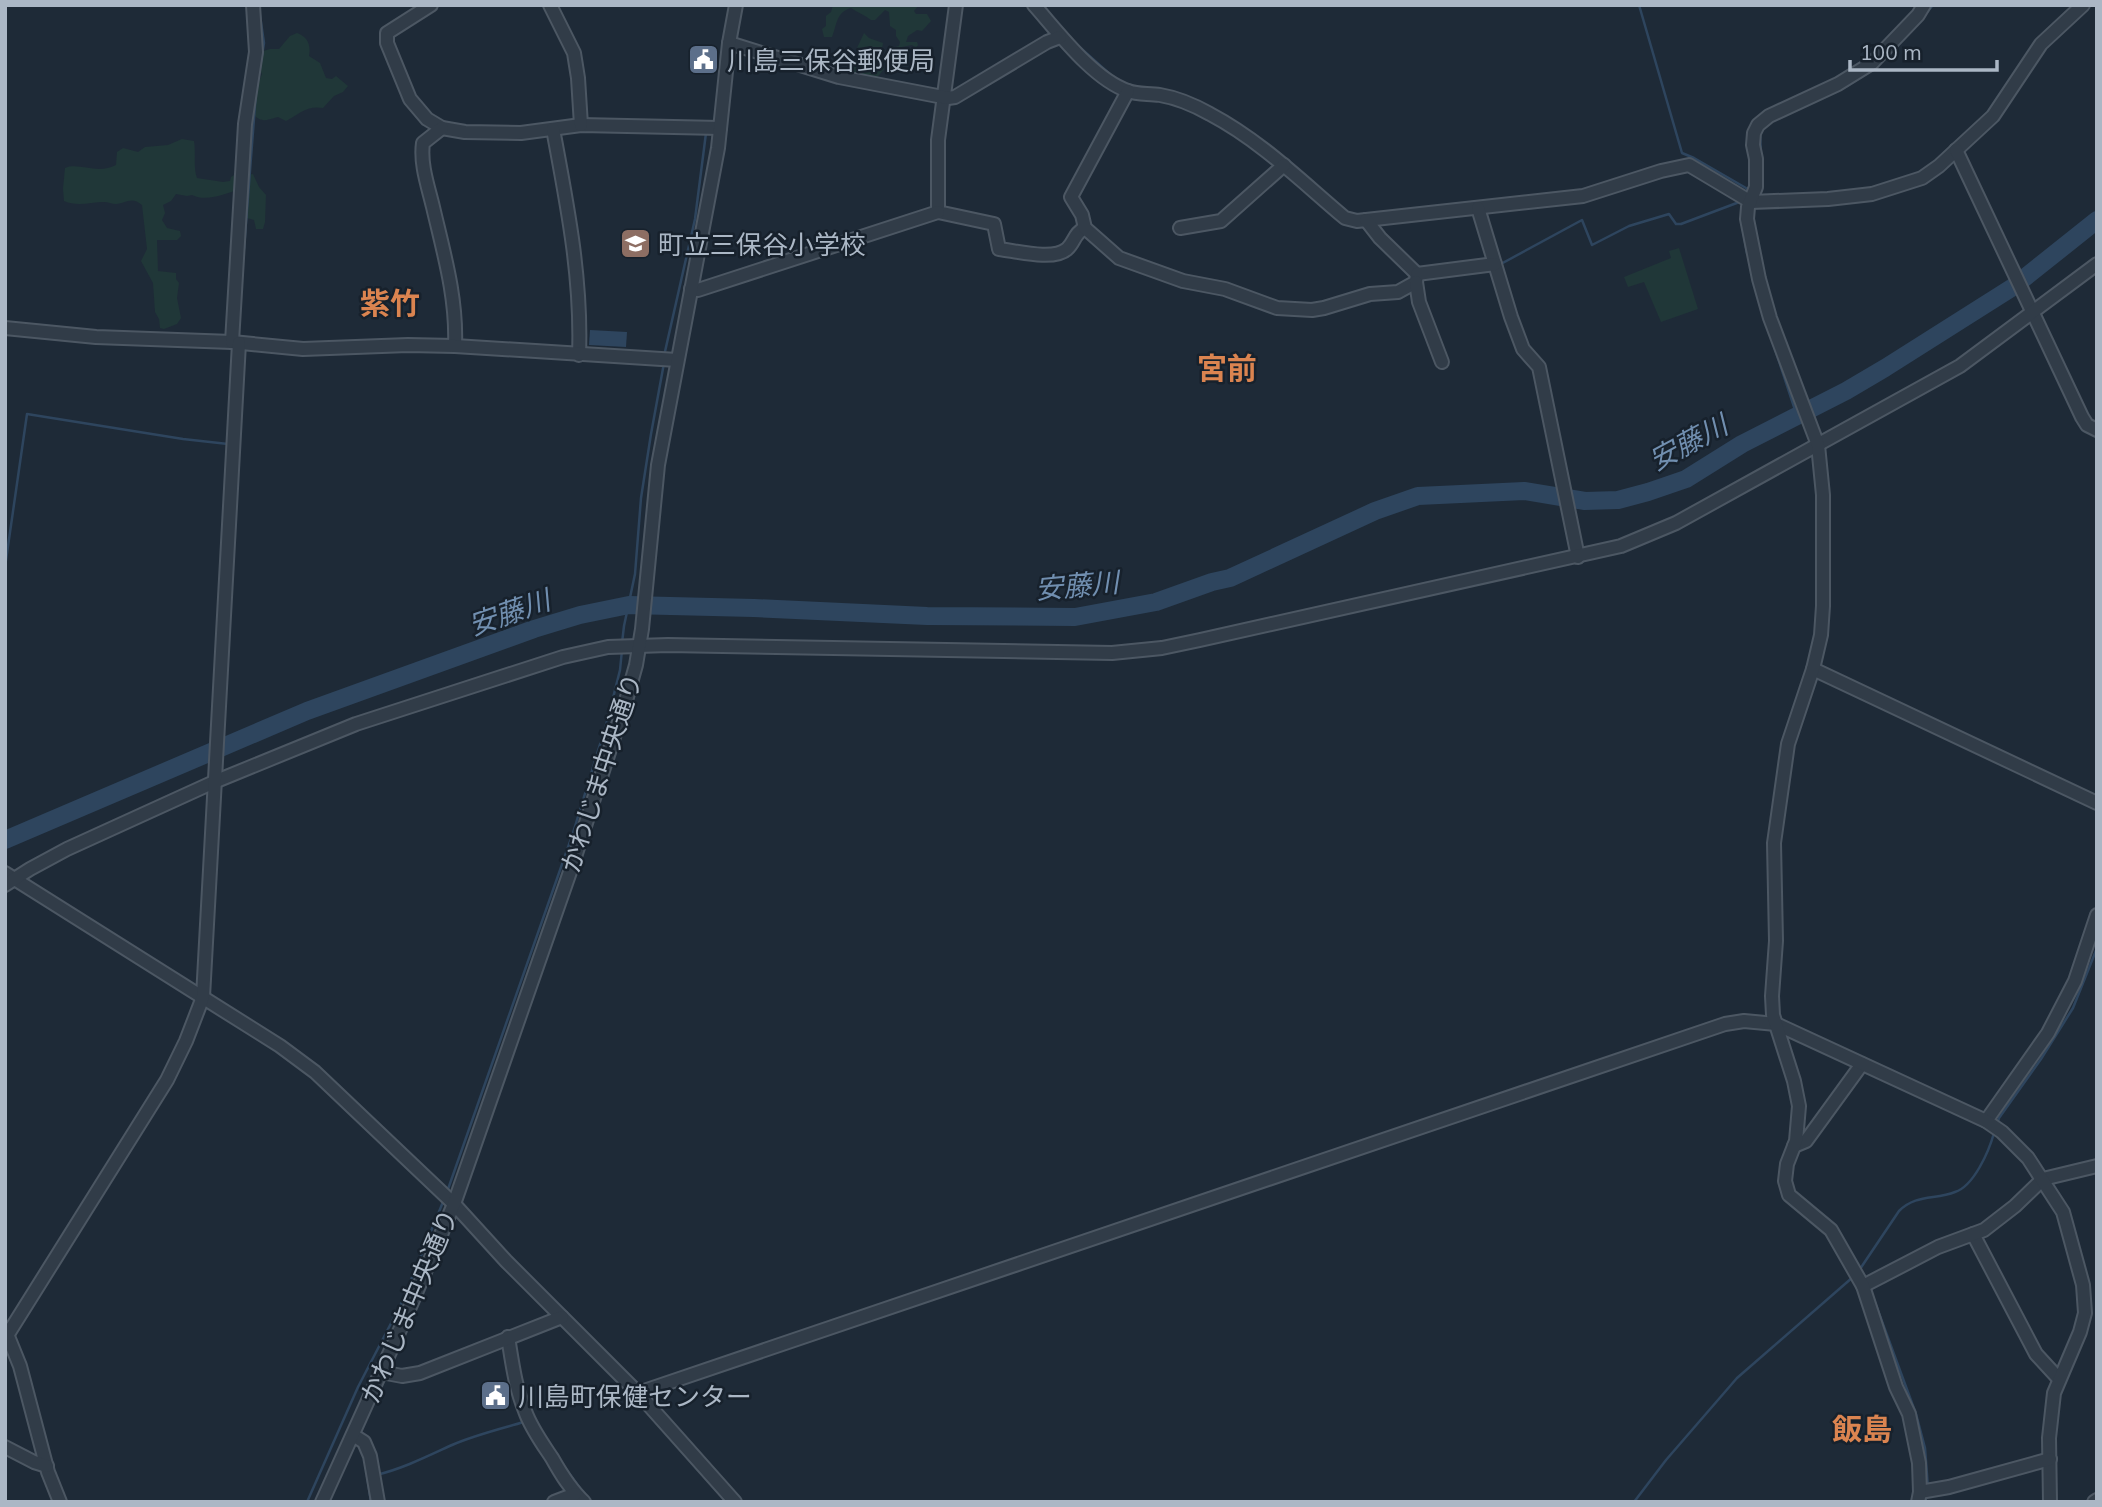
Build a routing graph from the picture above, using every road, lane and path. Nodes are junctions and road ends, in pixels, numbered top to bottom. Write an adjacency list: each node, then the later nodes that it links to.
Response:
1 (253, 5): 31 (street)
2 (431, 5): 14 (street)
3 (550, 5): 13 (street)
4 (736, 5): 10 (street, かわじま中央通り)
5 (956, 5): 12 (street)
6 (1034, 5): 9 (street)
7 (1924, 5): 19 (street)
8 (2083, 5): 17 (street)
9 (1060, 37): 11 (street); 12 (street)
10 (729, 43): 12 (street); 15 (street, かわじま中央通り)
11 (1128, 91): 18 (street); 23 (street)
12 (944, 97): 21 (street)
13 (581, 125): 15 (street); 16 (street)
14 (442, 128): 16 (street); 32 (street)
15 (720, 128): 28 (street, かわじま中央通り)
16 (553, 129): 33 (street)
17 (1956, 150): 19 (street); 29 (street)
18 (1284, 165): 22 (street); 24 (street)
19 (1751, 202): 20 (street); 37 (street)
20 (1478, 208): 22 (street); 25 (street)
21 (938, 212): 23 (street); 28 (street)
22 (1366, 220): 27 (street)
23 (1085, 228): 27 (street)
24 (1180, 228)
25 (1495, 264): 27 (street); 38 (street)
26 (2097, 264): 29 (street)
27 (1416, 278): 35 (street)
28 (691, 289): 34 (street, かわじま中央通り)
29 (2032, 312): 36 (street); 37 (street)
30 (5, 328): 31 (street)
31 (235, 343): 32 (street); 41 (street)
32 (455, 346): 33 (street)
33 (579, 355): 34 (street)
34 (677, 360): 39 (street, かわじま中央通り)
35 (1442, 362)
36 (2097, 430)
37 (1818, 445): 38 (street); 40 (street)
38 (1578, 557): 39 (street)
39 (639, 645): 41 (street); 52 (street, かわじま中央通り)
40 (1813, 669): 42 (street); 46 (street)
41 (214, 782): 43 (street); 45 (street)
42 (2097, 803)
43 (8, 879): 45 (street)
44 (2097, 915): 48 (street)
45 (203, 997): 52 (street); 58 (street)
46 (1776, 1024): 47 (street); 49 (street); 62 (street)
47 (1862, 1064): 48 (street); 49 (street)
48 (1986, 1121): 51 (street)
49 (1794, 1146): 54 (street)
50 (2097, 1166): 51 (street)
51 (2043, 1179): 53 (street); 55 (street)
52 (454, 1204): 56 (street); 60 (street, かわじま中央通り)
53 (1973, 1234): 54 (street); 61 (street)
54 (1863, 1286): 67 (street)
55 (2085, 1306): 57 (street); 61 (street)
56 (562, 1317): 59 (street); 62 (street)
57 (2097, 1322)
58 (7, 1331): 66 (street)
59 (508, 1337): 60 (street); 68 (street)
60 (381, 1372): 63 (street, かわじま中央通り)
61 (2059, 1379): 65 (street)
62 (638, 1393): 73 (street)
63 (353, 1435): 70 (street, かわじま中央通り); 71 (street)
64 (5, 1447): 66 (street)
65 (2050, 1459): 67 (street); 74 (street)
66 (47, 1466): 69 (street)
67 (1919, 1497)
68 (580, 1498): 72 (street)
69 (60, 1502)
70 (322, 1502)
71 (378, 1502)
72 (554, 1502)
73 (735, 1502)
74 (2050, 1502)

